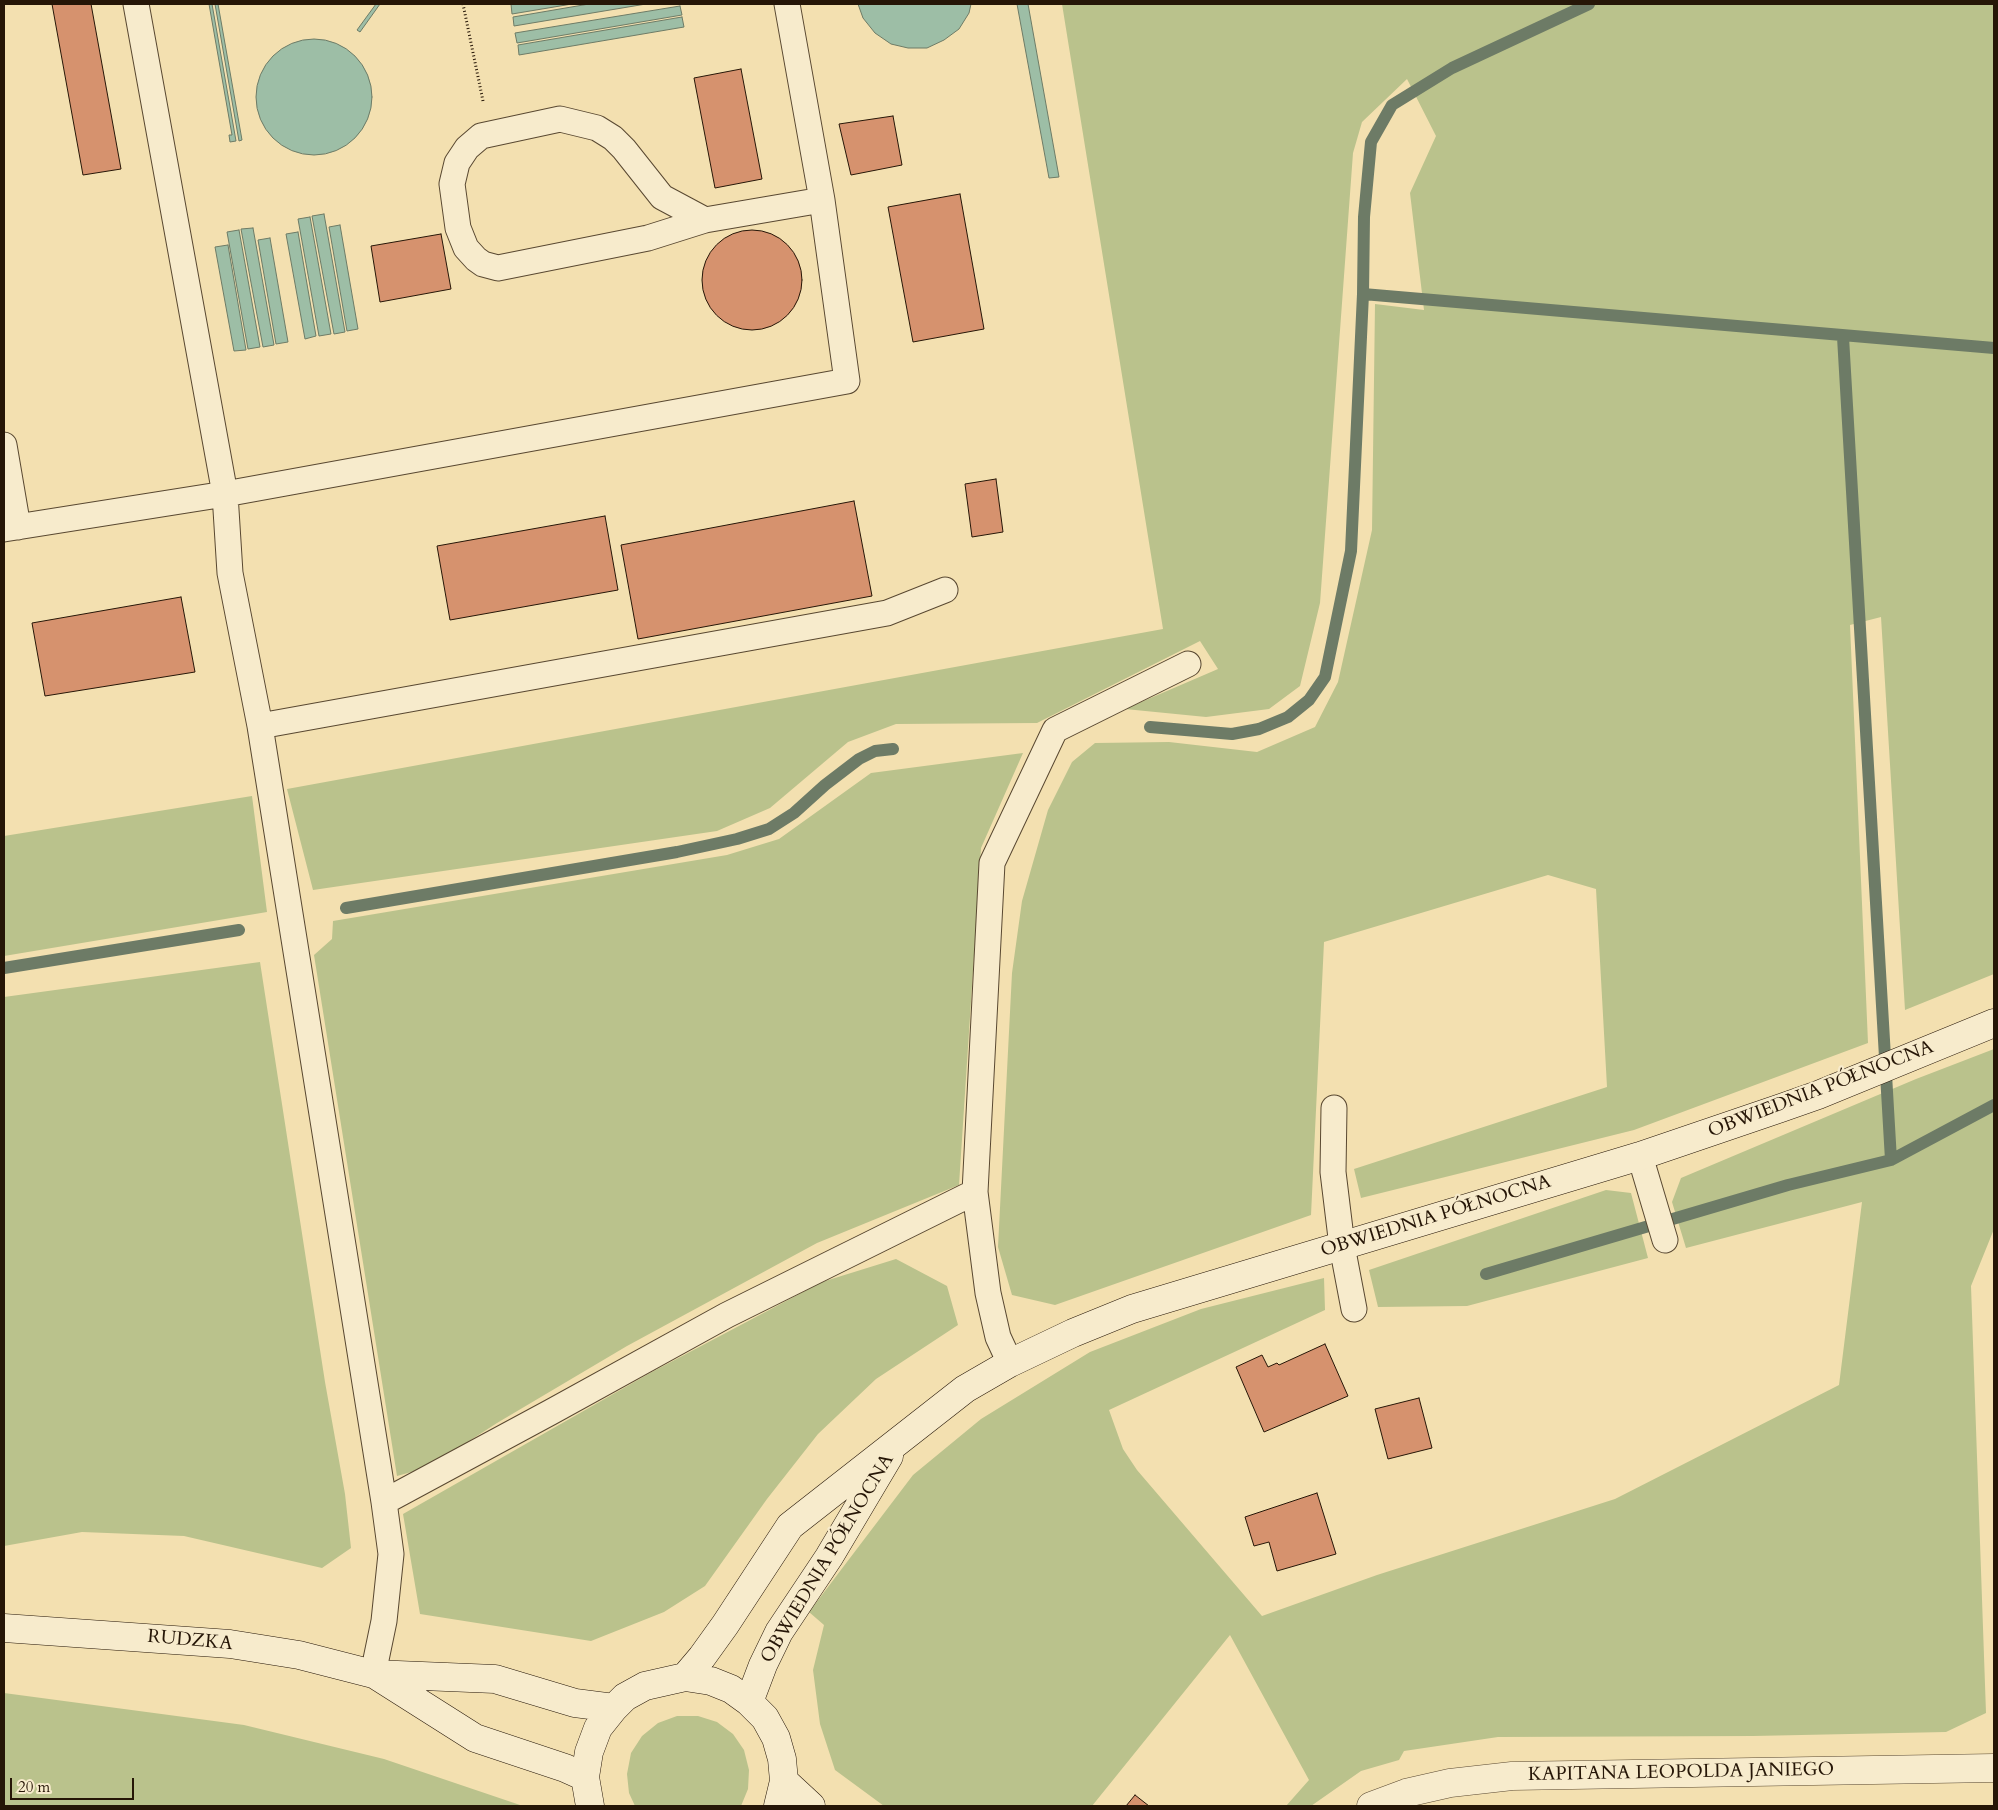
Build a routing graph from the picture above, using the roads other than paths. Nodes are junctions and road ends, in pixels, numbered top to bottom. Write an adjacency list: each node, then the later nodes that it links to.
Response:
1 (136, 4): 6 (lane)
2 (787, 4): 3 (lane)
3 (822, 200): 4 (lane); 6 (lane)
4 (705, 220): 4 (lane)
5 (4, 445): 7 (lane)
6 (225, 494): 7 (lane); 10 (lane)
7 (11, 528)
8 (945, 590): 10 (lane)
9 (1188, 664): 14 (lane)
10 (260, 726): 20 (lane)
11 (1994, 1022): 13 (main road, OBWIEDNIA PÓŁNOCNA)
12 (1334, 1108): 16 (lane)
13 (1640, 1156): 15 (lane); 16 (main road, OBWIEDNIA PÓŁNOCNA)
14 (976, 1192): 18 (lane); 20 (lane)
15 (1665, 1240)
16 (1342, 1246): 17 (lane); 18 (main road, OBWIEDNIA PÓŁNOCNA)
17 (1354, 1308)
18 (1010, 1363): 19 (main road, OBWIEDNIA PÓŁNOCNA)
19 (896, 1444): 23 (main road, OBWIEDNIA PÓŁNOCNA); 24 (main road, OBWIEDNIA PÓŁNOCNA)
20 (384, 1502): 22 (lane)
21 (4, 1628): 22 (main road, RUDZKA)
22 (373, 1674): 25 (main road, RUDZKA); 27 (main road, RUDZKA)
23 (685, 1677): 24 (main road); 25 (main road)
24 (750, 1702): 28 (main road)
25 (614, 1708): 27 (main road)
26 (1994, 1768): 31 (main road, KAPITANA LEOPOLDA JANIEGO)
27 (585, 1777): 29 (main road)
28 (781, 1794): 30 (main road)
29 (590, 1806)
30 (811, 1806)
31 (1371, 1806)

